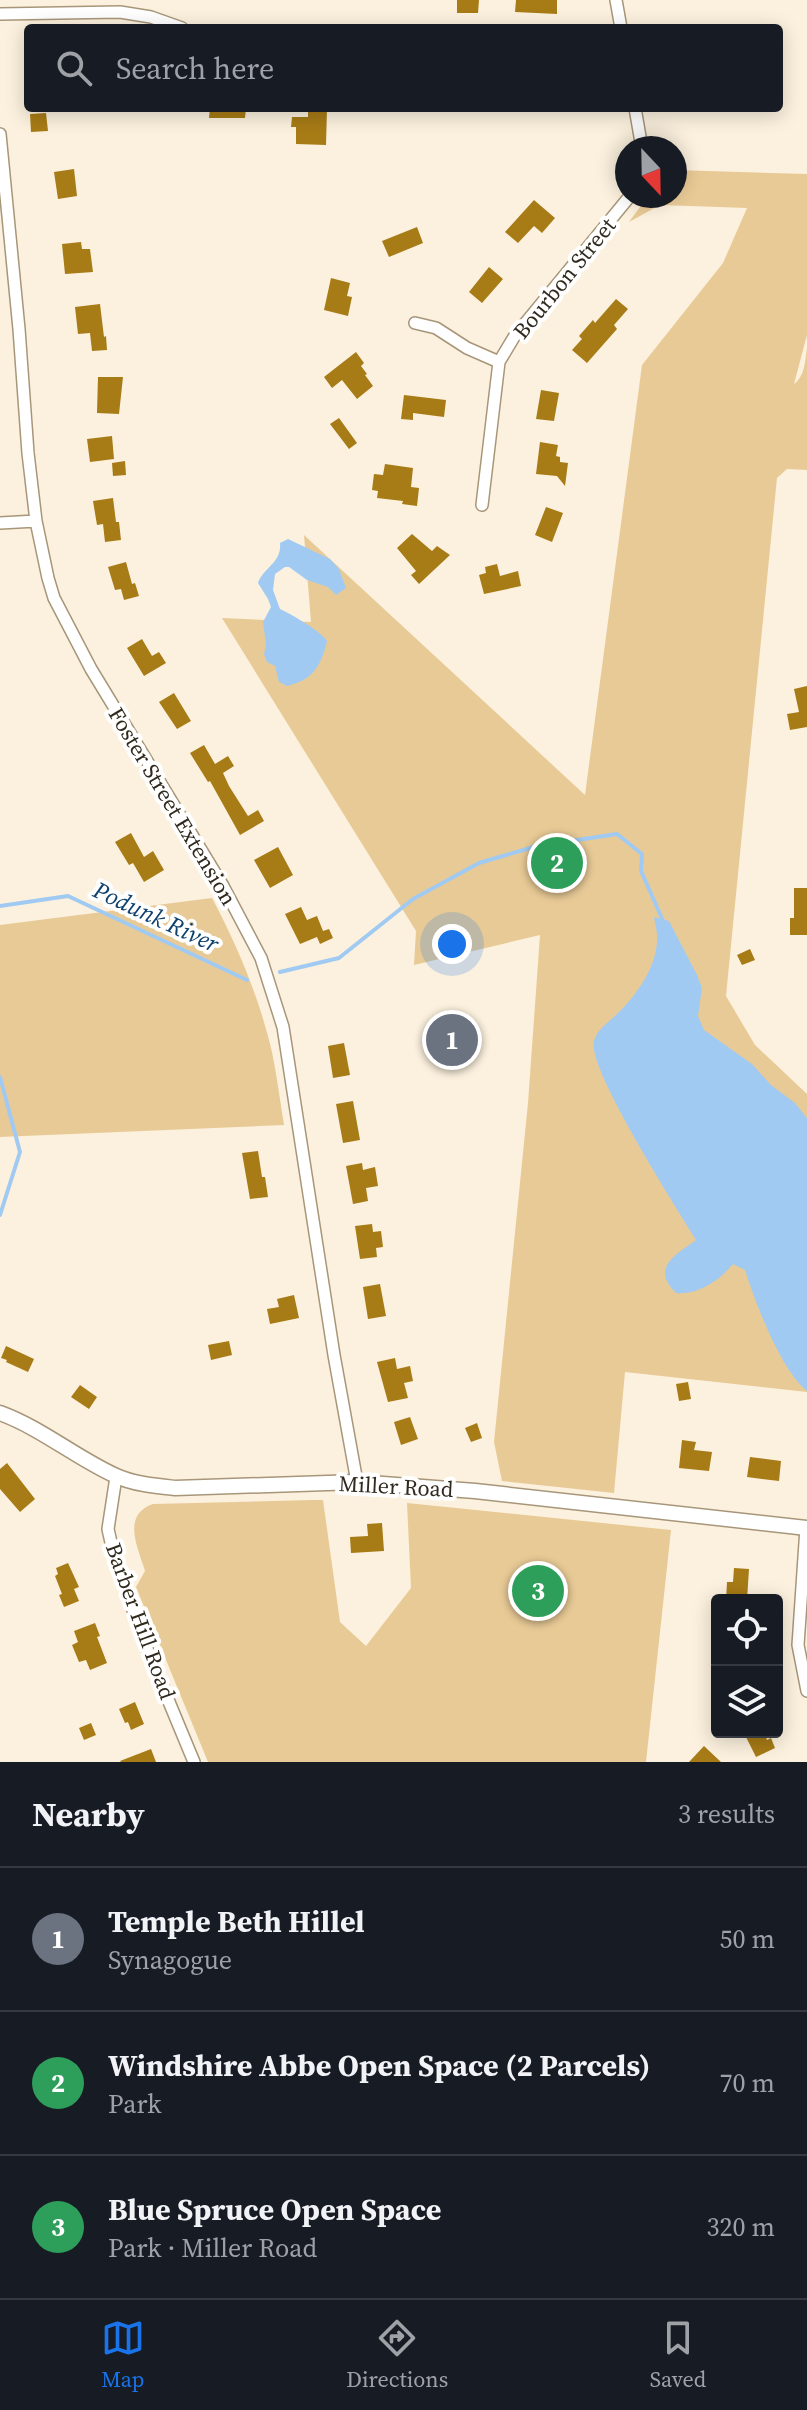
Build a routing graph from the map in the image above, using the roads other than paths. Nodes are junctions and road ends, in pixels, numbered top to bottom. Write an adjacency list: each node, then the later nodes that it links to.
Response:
1 (616, 0): 4 (street)
2 (0, 14): 3 (street)
3 (171, 24)
4 (620, 24)
5 (636, 112): 7 (street)
6 (0, 134): 12 (street, Foster Street Extension)
7 (640, 136)
8 (620, 208): 10 (street, Bourbon Street)
9 (415, 323): 10 (street)
10 (499, 362): 11 (street, Bourbon Street)
11 (482, 505)
12 (36, 521): 13 (street); 16 (street, Foster Street Extension)
13 (0, 523)
14 (0, 1413): 15 (street, Miller Road)
15 (116, 1477): 16 (street, Miller Road); 19 (street, Barber Hill Road)
16 (357, 1482): 17 (street, Miller Road)
17 (807, 1528): 18 (street)
18 (807, 1691)
19 (194, 1762)

